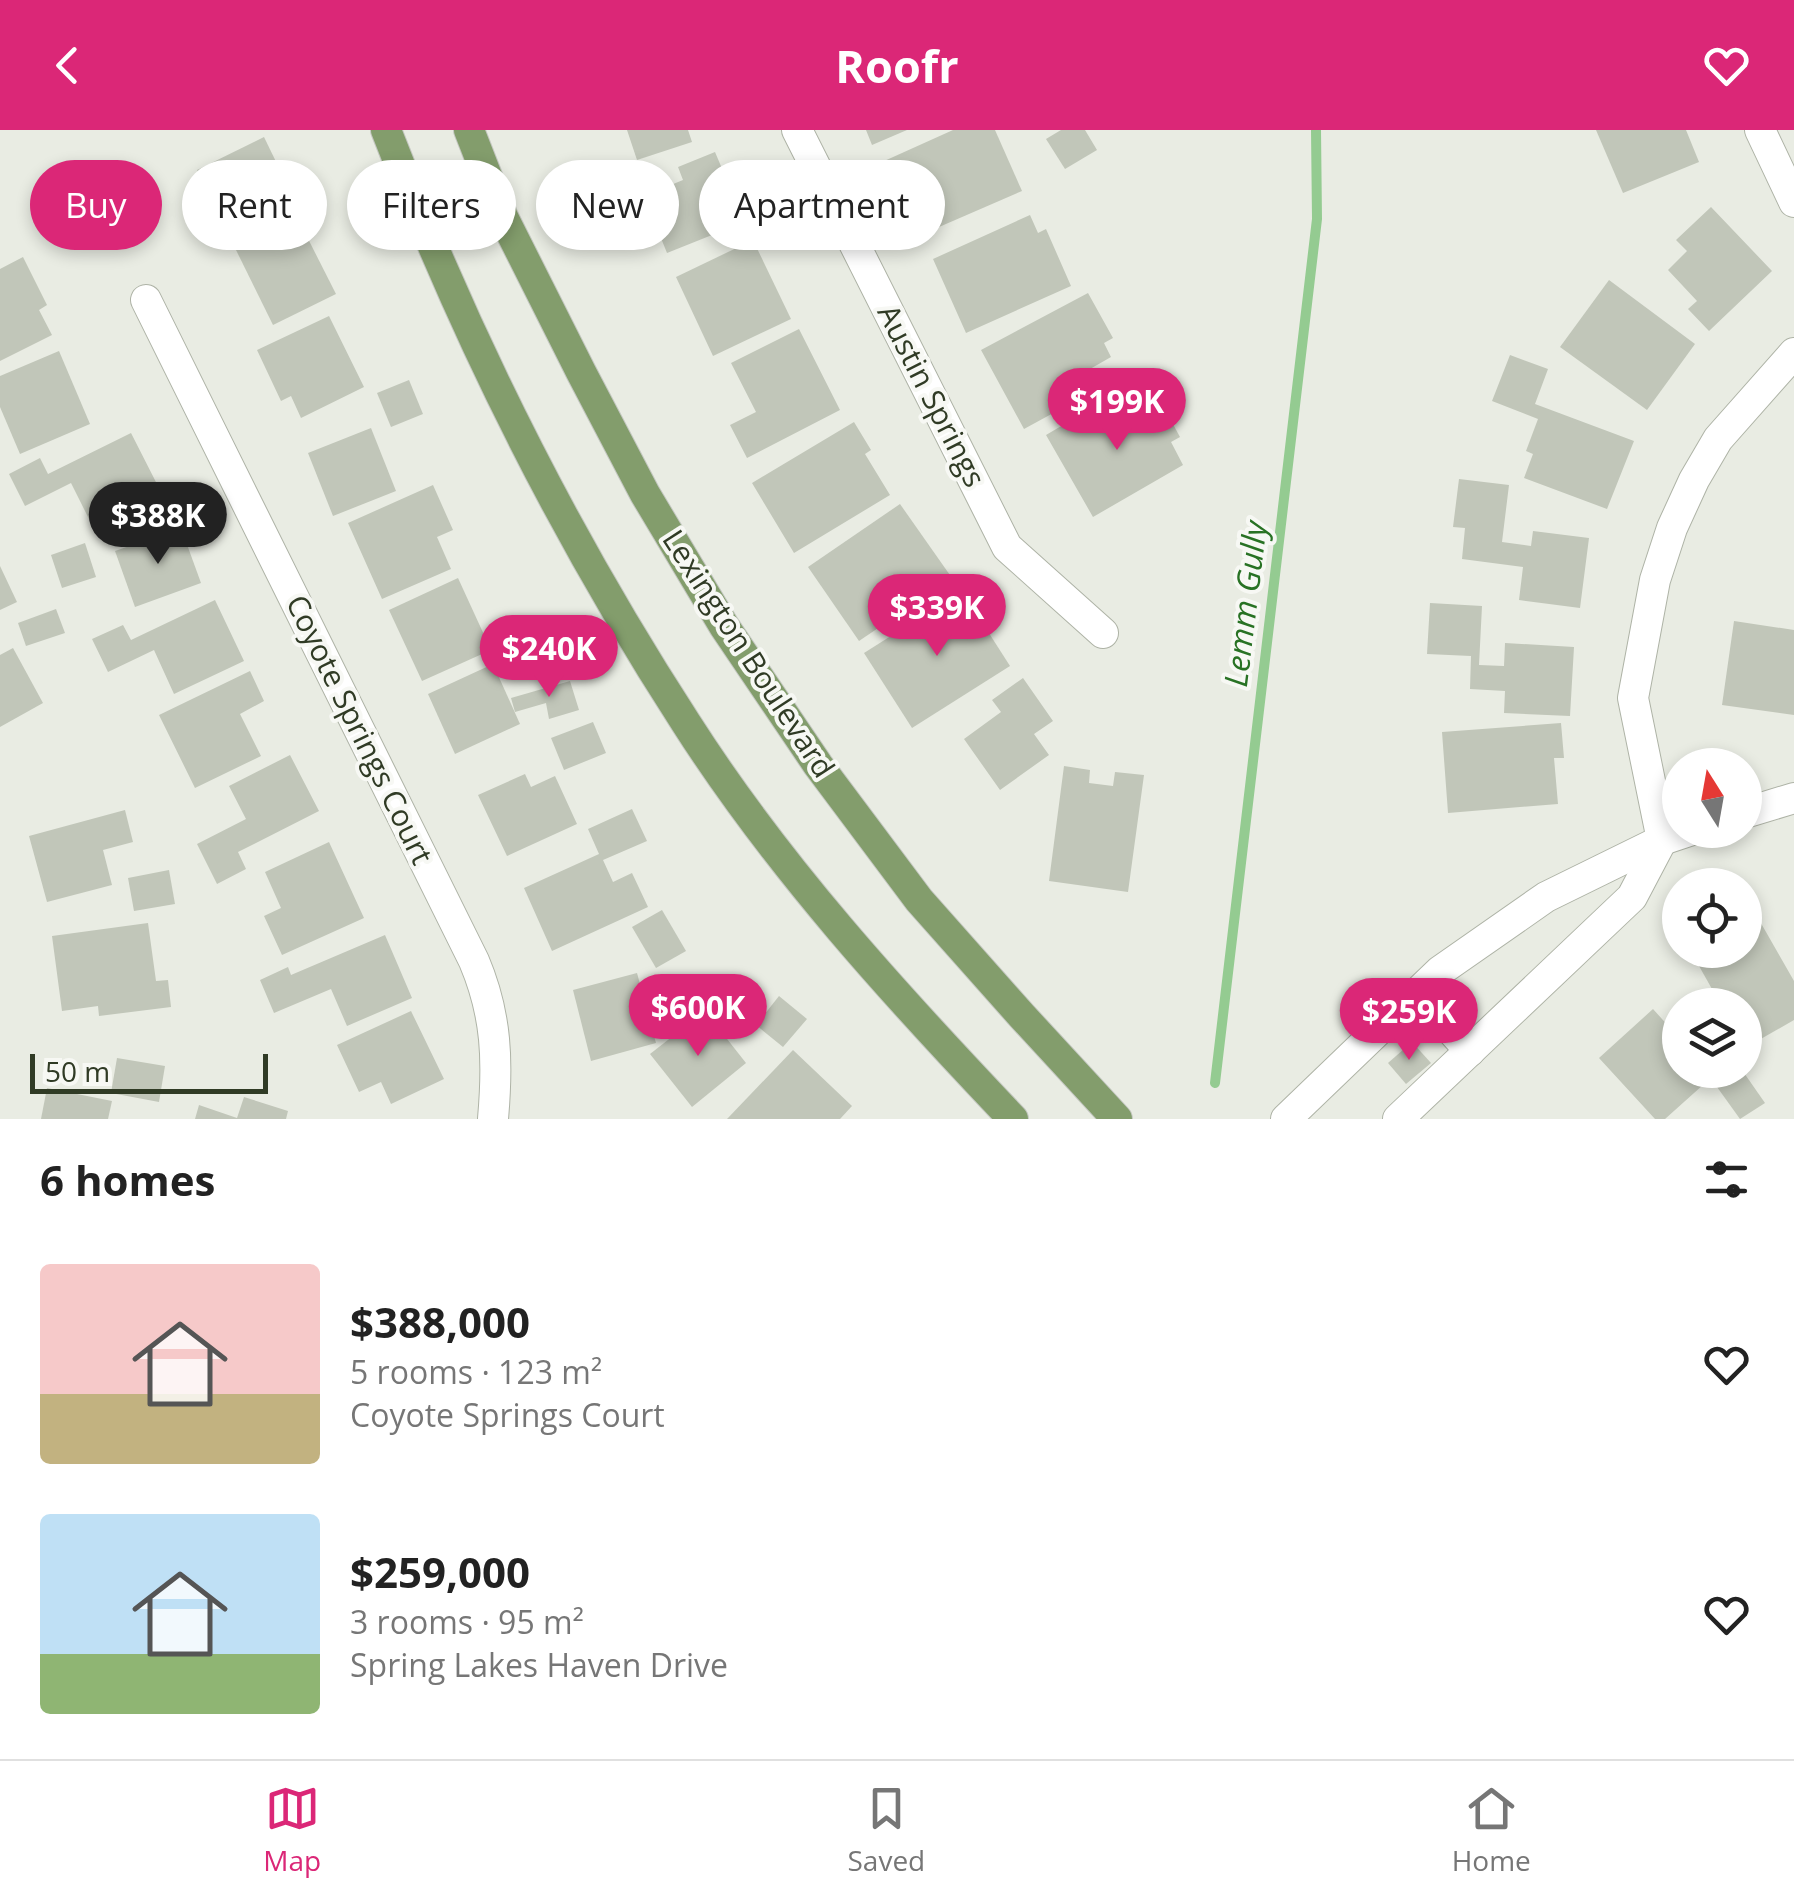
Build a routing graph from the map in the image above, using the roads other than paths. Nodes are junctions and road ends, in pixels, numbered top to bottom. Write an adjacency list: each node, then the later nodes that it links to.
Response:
1 (386, 130): 15 (main road)
2 (468, 130): 16 (main road, Lexington Boulevard)
3 (797, 130): 8 (street, Austin Springs)
4 (1760, 130): 5 (street)
5 (1794, 202)
6 (146, 300): 14 (street, Coyote Springs Court)
7 (1794, 353): 11 (street)
8 (1103, 633)
9 (1794, 798): 10 (street)
10 (1762, 808)
11 (1662, 840): 12 (street); 13 (street)
12 (1418, 992): 13 (street); 17 (street)
13 (1470, 1051): 18 (street)
14 (493, 1119)
15 (1012, 1119)
16 (1118, 1119)
17 (1286, 1119)
18 (1398, 1119)

